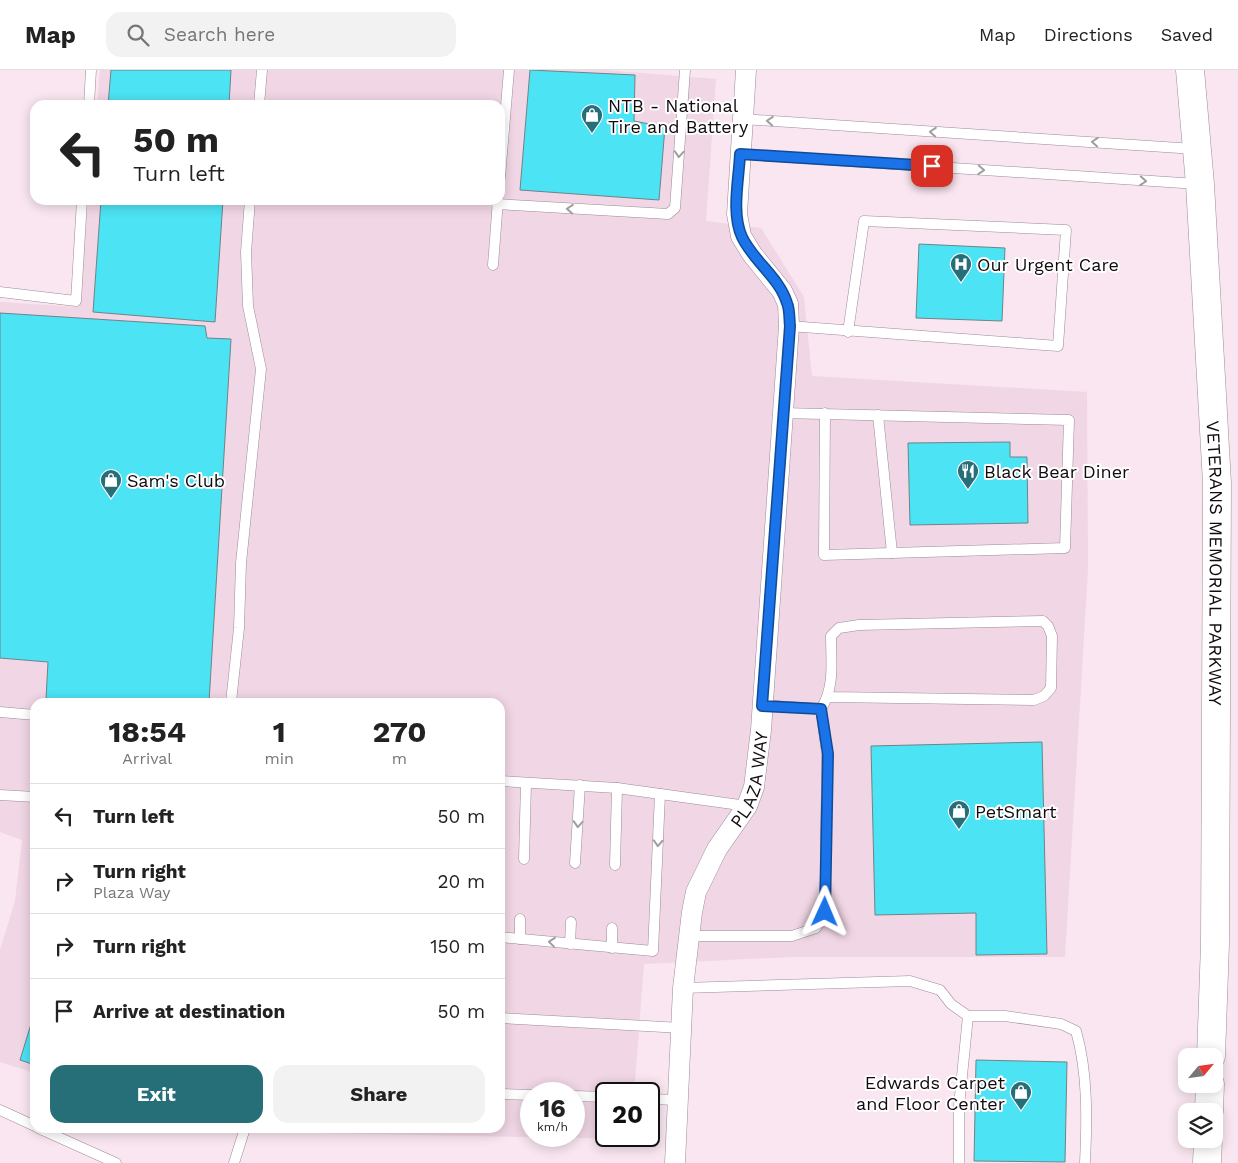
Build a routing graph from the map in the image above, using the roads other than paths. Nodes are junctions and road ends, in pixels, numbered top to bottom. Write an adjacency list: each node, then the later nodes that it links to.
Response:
1 (91, 70): 7 (lane)
2 (262, 70): 8 (lane)
3 (509, 70): 9 (lane)
4 (685, 70): 14 (lane, one-way to 14)
5 (746, 70): 10 (street, PLAZA WAY)
6 (1190, 70): 11 (street, VETERANS MEMORIAL PARKWAY)
7 (89, 100)
8 (259, 100)
9 (505, 118)
10 (742, 119): 11 (lane, one-way to 10); 12 (street, PLAZA WAY)
11 (1196, 149): 13 (street, VETERANS MEMORIAL PARKWAY)
12 (740, 154): 13 (lane, one-way to 13); 20 (street, PLAZA WAY)
13 (1200, 184): 55 (street, VETERANS MEMORIAL PARKWAY)
14 (505, 202)
15 (82, 205): 19 (lane)
16 (250, 205): 26 (lane)
17 (498, 205): 18 (lane)
18 (493, 265)
19 (0, 292)
20 (790, 326): 21 (lane); 22 (street, PLAZA WAY)
21 (848, 332): 21 (lane)
22 (782, 413): 23 (lane); 28 (street, PLAZA WAY)
23 (825, 413): 24 (lane); 25 (lane)
24 (878, 415): 25 (lane); 25 (lane)
25 (892, 553)
26 (232, 698)
27 (829, 698): 27 (lane); 29 (lane)
28 (762, 706): 29 (lane); 39 (street, PLAZA WAY)
29 (821, 709): 46 (lane)
30 (0, 712): 31 (lane)
31 (30, 715)
32 (505, 781): 33 (lane)
33 (526, 783): 34 (lane); 40 (lane)
34 (580, 785): 35 (lane); 41 (lane, one-way to 41)
35 (617, 788): 36 (lane); 42 (lane)
36 (660, 794): 39 (lane); 50 (lane, one-way to 50)
37 (0, 795): 38 (lane)
38 (30, 796)
39 (747, 806): 46 (street, PLAZA WAY)
40 (524, 859)
41 (575, 863)
42 (615, 865)
43 (520, 919): 48 (lane)
44 (571, 922): 49 (lane)
45 (612, 928): 50 (lane)
46 (688, 936): 51 (street, PLAZA WAY)
47 (505, 938): 48 (lane)
48 (520, 939): 49 (lane, one-way to 48)
49 (570, 944): 50 (lane)
50 (612, 948)
51 (683, 988): 52 (lane); 54 (street, PLAZA WAY)
52 (968, 1016): 68 (lane); 69 (lane)
53 (505, 1018): 54 (lane)
54 (682, 1028): 59 (street, PLAZA WAY)
55 (1211, 1048)
56 (505, 1094): 57 (lane)
57 (520, 1095)
58 (660, 1099): 59 (lane)
59 (678, 1100): 67 (street, PLAZA WAY)
60 (0, 1110): 61 (lane)
61 (30, 1124)
62 (49, 1133): 65 (lane)
63 (243, 1133): 66 (lane)
64 (1208, 1148): 70 (street)
65 (116, 1163)
66 (234, 1163)
67 (675, 1163)
68 (959, 1163)
69 (1085, 1163)
70 (1207, 1163)

